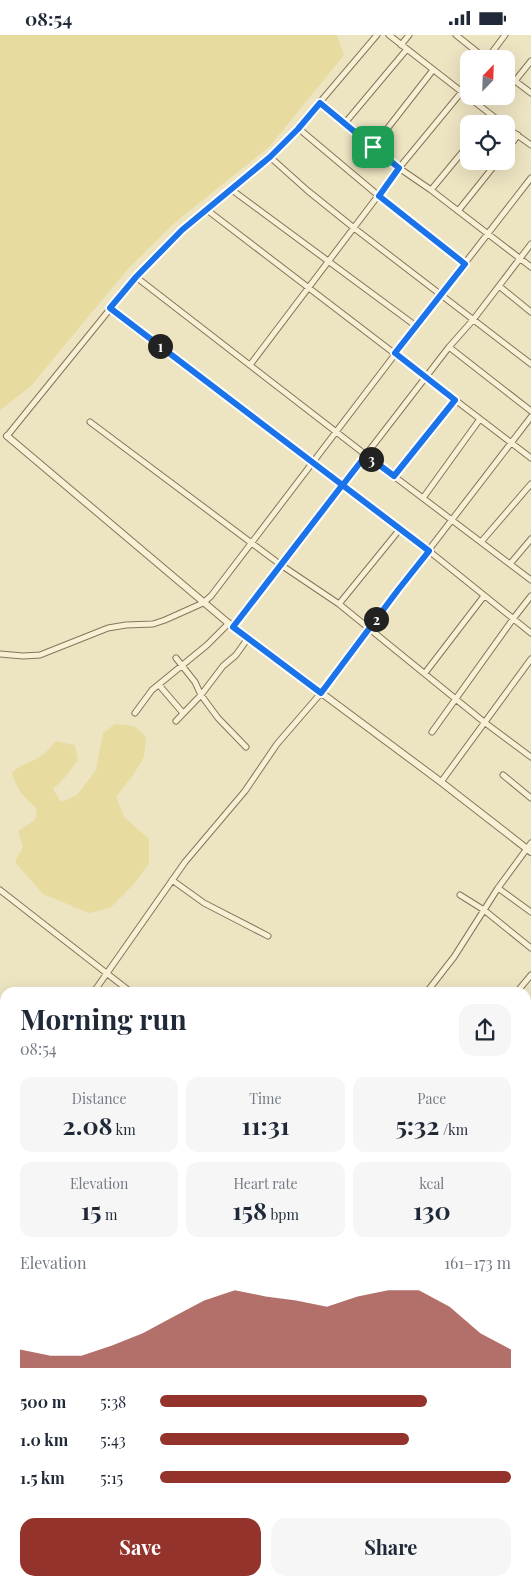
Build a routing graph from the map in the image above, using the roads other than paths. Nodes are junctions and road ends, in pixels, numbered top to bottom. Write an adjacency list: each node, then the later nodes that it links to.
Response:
1 (377, 35): 16 (street)
2 (389, 35): 6 (street)
3 (409, 35): 6 (street)
4 (456, 35): 8 (street)
5 (505, 35): 9 (street)
6 (401, 45): 7 (street)
7 (407, 49): 11 (street); 19 (street)
8 (475, 50)
9 (493, 50)
10 (531, 61): 12 (street)
11 (433, 70): 13 (street); 25 (street)
12 (515, 81): 14 (street)
13 (460, 90)
14 (531, 93)
15 (460, 94): 28 (street)
16 (320, 103): 19 (street); 20 (street)
17 (478, 105): 18 (street)
18 (491, 115)
19 (345, 123): 25 (street)
20 (298, 129): 27 (street); 33 (street)
21 (515, 133): 22 (street)
22 (518, 135): 23 (street); 24 (street)
23 (515, 139)
24 (531, 145)
25 (373, 147): 28 (street)
26 (460, 155): 32 (street)
27 (270, 157): 31 (street); 36 (street)
28 (399, 168): 32 (street); 33 (street)
29 (491, 170): 35 (street)
30 (531, 178): 37 (street)
31 (232, 190): 34 (street); 40 (street)
32 (431, 190): 35 (street)
33 (379, 196): 36 (street); 41 (street)
34 (207, 210): 43 (street); 45 (street)
35 (458, 211): 37 (street)
36 (354, 228): 40 (street); 46 (street)
37 (488, 234): 39 (street); 41 (street)
38 (531, 244): 39 (street)
39 (520, 259): 42 (street); 44 (street)
40 (329, 261): 45 (street); 50 (street)
41 (465, 264): 46 (street)
42 (531, 267)
43 (136, 277): 47 (street); 54 (street)
44 (499, 286): 48 (street); 49 (street)
45 (308, 288): 52 (street); 54 (street)
46 (440, 294): 49 (street); 50 (street)
47 (110, 308): 62 (street); 66 (street)
48 (531, 312)
49 (473, 320): 51 (street); 53 (street)
50 (416, 326): 52 (street)
51 (449, 347): 55 (street); 57 (street)
52 (395, 353): 55 (street); 61 (street)
53 (531, 363)
54 (250, 365): 61 (street)
55 (426, 378): 56 (street); 64 (street)
56 (455, 400): 59 (street); 67 (street)
57 (531, 411)
58 (531, 417): 63 (street)
59 (480, 419): 63 (street); 70 (street)
60 (90, 422): 75 (street)
61 (336, 431): 64 (street); 66 (street)
62 (6, 436): 82 (street)
63 (511, 443): 65 (street); 71 (street)
64 (366, 455): 67 (street); 69 (street)
65 (531, 458)
66 (312, 462): 69 (street); 75 (street)
67 (394, 476): 70 (street)
68 (531, 484): 74 (street)
69 (342, 486): 72 (street); 78 (street)
70 (423, 498): 71 (street)
71 (452, 519): 74 (street); 76 (street)
72 (400, 529): 76 (street); 83 (street)
73 (531, 539): 77 (street)
74 (481, 542): 77 (street)
75 (250, 543): 78 (street); 82 (street)
76 (429, 551): 80 (street); 86 (street)
77 (510, 564): 79 (street)
78 (281, 565): 83 (street); 85 (street)
79 (531, 580)
80 (484, 596): 84 (street); 93 (street)
81 (531, 596): 84 (street)
82 (203, 603): 85 (street); 89 (street)
83 (339, 604): 86 (street)
84 (513, 619): 87 (street); 97 (street)
85 (231, 625): 88 (street); 92 (street)
86 (369, 628): 93 (street); 95 (street)
87 (531, 633)
88 (248, 638): 95 (street); 96 (street)
89 (0, 654)
90 (176, 658): 92 (street)
91 (531, 659): 101 (street)
92 (183, 666): 94 (street); 96 (street)
93 (425, 673): 97 (street)
94 (158, 685): 98 (street); 99 (street)
95 (321, 693): 106 (street); 109 (street)
96 (201, 695): 99 (street); 103 (street)
97 (456, 698): 101 (street); 102 (street)
98 (135, 713)
99 (183, 713): 100 (street)
100 (176, 721)
101 (484, 722): 104 (street); 106 (street)
102 (432, 732)
103 (246, 747)
104 (531, 757)
105 (503, 775): 107 (street)
106 (441, 782): 108 (street)
107 (531, 798)
108 (530, 848): 110 (street)
109 (172, 880): 115 (street); 117 (street)
110 (498, 888): 113 (street); 114 (street)
111 (0, 890): 117 (street)
112 (460, 895): 113 (street)
113 (484, 910): 116 (street); 121 (street)
114 (531, 912)
115 (268, 936)
116 (531, 948)
117 (106, 973): 119 (street); 120 (street)
118 (531, 975): 122 (street)
119 (97, 987)
120 (124, 987)
121 (431, 987)
122 (521, 987)

